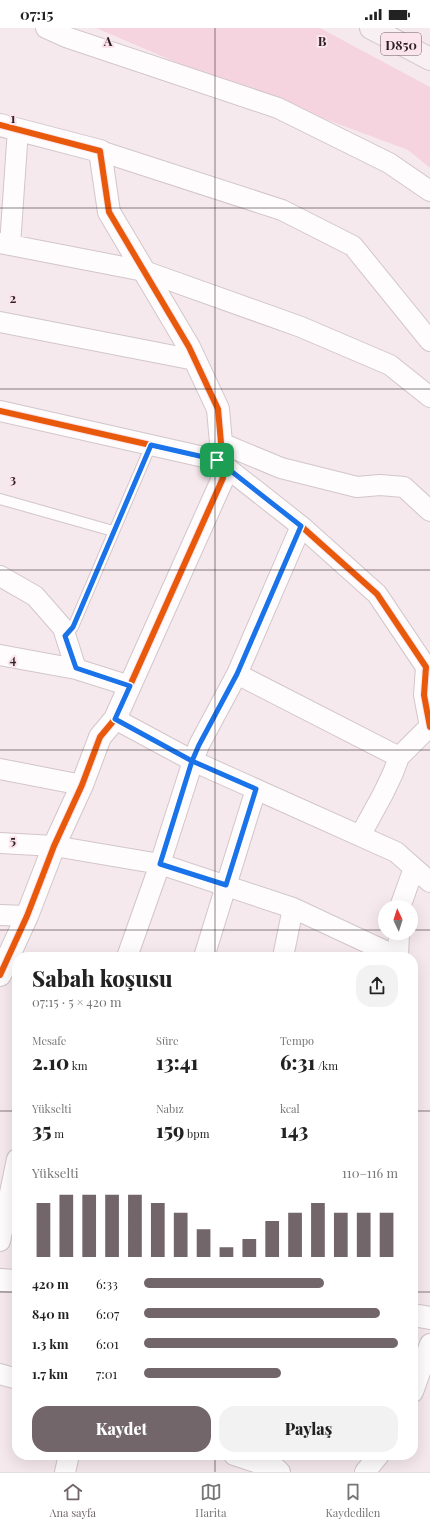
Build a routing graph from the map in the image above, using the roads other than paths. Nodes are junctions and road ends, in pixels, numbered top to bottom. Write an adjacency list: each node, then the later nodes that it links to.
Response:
1 (46, 28): 6 (street)
2 (371, 28): 3 (highway, D850)
3 (430, 59)
4 (9, 127): 5 (street); 7 (street)
5 (100, 151): 9 (street); 11 (street)
6 (430, 191)
7 (6, 201): 8 (street)
8 (5, 244): 9 (street)
9 (144, 272): 12 (street); 13 (street)
10 (0, 322): 12 (street)
11 (430, 341)
12 (195, 360): 16 (street)
13 (430, 397)
14 (0, 411): 15 (street)
15 (151, 445): 16 (street); 20 (lane)
16 (219, 451): 18 (street); 19 (street); 26 (street)
17 (0, 499): 20 (lane)
18 (430, 511)
19 (301, 526): 25 (street); 27 (street)
20 (113, 531): 22 (lane)
21 (0, 576): 22 (street)
22 (65, 636): 24 (street)
23 (0, 655): 24 (street)
24 (76, 668): 26 (street)
25 (237, 674): 30 (street); 31 (street)
26 (130, 686): 28 (street)
27 (427, 694): 29 (street)
28 (115, 719): 31 (street); 33 (street)
29 (430, 726): 30 (street)
30 (399, 757): 35 (street)
31 (192, 761): 34 (street); 38 (street)
32 (0, 769): 33 (street)
33 (82, 785): 37 (street)
34 (256, 789): 35 (street); 41 (street)
35 (360, 836): 39 (street)
36 (0, 843): 37 (street)
37 (54, 846): 38 (street); 45 (street)
38 (160, 864): 41 (street); 47 (street)
39 (414, 868): 40 (street); 42 (street)
40 (430, 882)
41 (226, 885): 43 (street); 48 (street)
42 (403, 900)
43 (293, 908): 49 (street); 50 (street)
44 (0, 915): 45 (street)
45 (27, 916): 52 (street)
46 (399, 940): 51 (street)
47 (129, 952)
48 (206, 952)
49 (284, 952)
50 (387, 952)
51 (398, 952)
52 (0, 974)
53 (12, 1183): 54 (street)
54 (0, 1241)
55 (0, 1280): 56 (street)
56 (12, 1281)
57 (418, 1316): 58 (street)
58 (430, 1318)
59 (430, 1344): 62 (street)
60 (0, 1374): 61 (street)
61 (12, 1378)
62 (418, 1378)
63 (68, 1460): 67 (street)
64 (253, 1460): 66 (street)
65 (375, 1460): 68 (street)
66 (279, 1467)
67 (65, 1472)
68 (365, 1472)

